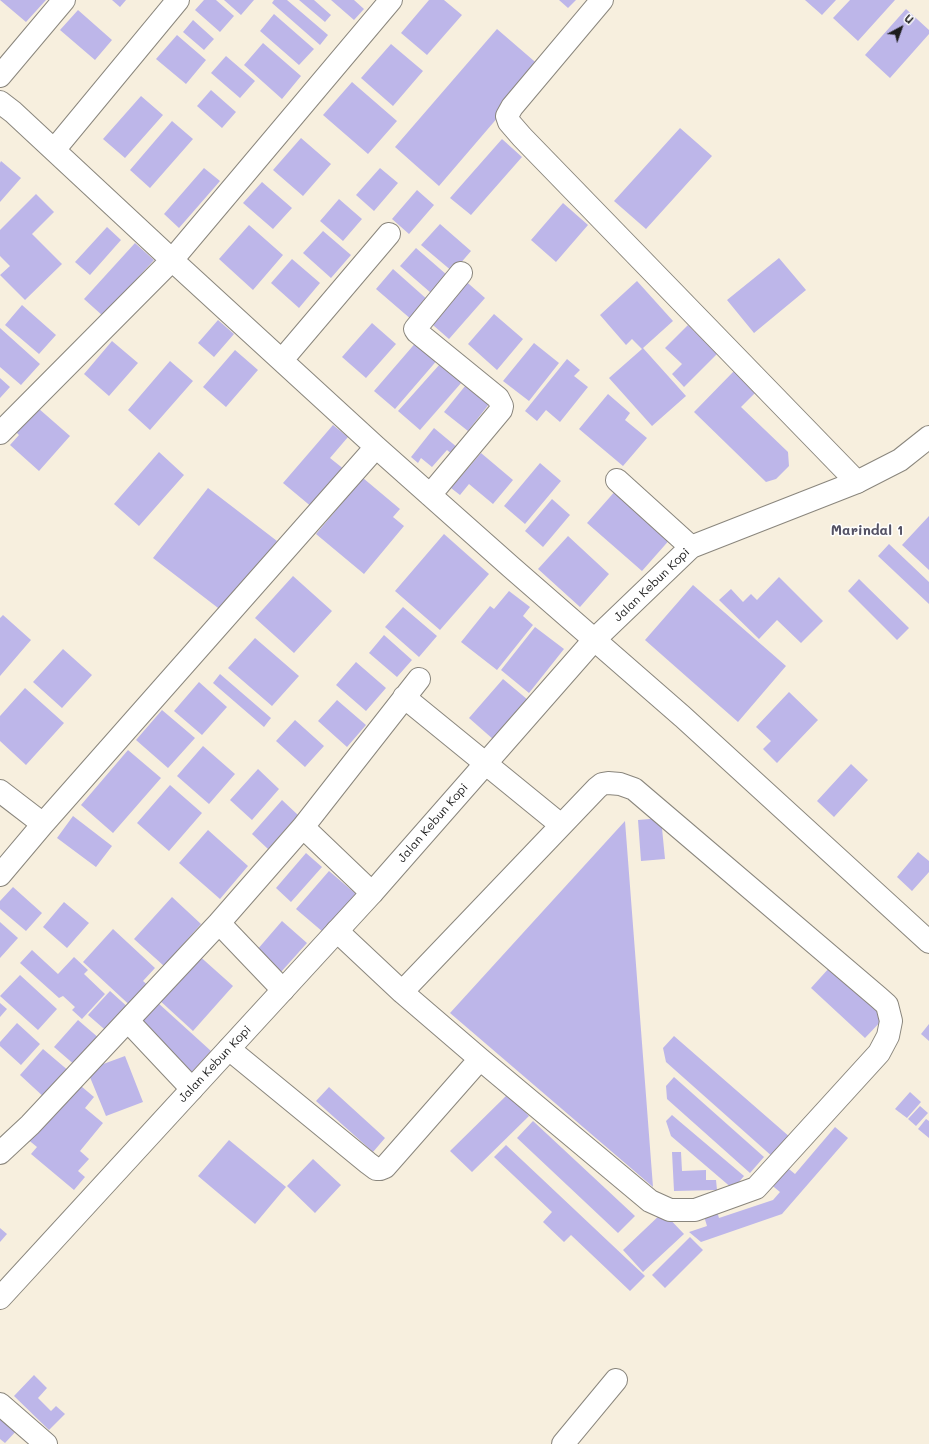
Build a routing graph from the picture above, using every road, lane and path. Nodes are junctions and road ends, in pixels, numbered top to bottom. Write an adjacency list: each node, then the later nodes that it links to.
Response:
1 (64, 0): 5 (street)
2 (178, 0): 7 (street)
3 (391, 0): 9 (street)
4 (602, 0): 16 (street)
5 (0, 76)
6 (4, 112): 7 (street)
7 (54, 150): 9 (street)
8 (389, 234): 11 (street)
9 (172, 260): 11 (street); 12 (street)
10 (461, 273): 17 (street)
11 (282, 360): 14 (street)
12 (0, 433)
13 (929, 437): 16 (street, Jalan Kebun Kopi)
14 (376, 447): 17 (street); 24 (street)
15 (617, 480): 18 (street)
16 (857, 482): 18 (street, Jalan Kebun Kopi)
17 (430, 495): 19 (street)
18 (691, 547): 19 (street, Jalan Kebun Kopi)
19 (594, 640): 22 (street, Jalan Kebun Kopi); 31 (street)
20 (419, 679): 21 (street)
21 (404, 697): 22 (street); 26 (street)
22 (484, 764): 25 (street); 28 (street, Jalan Kebun Kopi)
23 (0, 791): 24 (street)
24 (43, 824): 27 (street)
25 (561, 826): 33 (street); 36 (street)
26 (303, 828): 28 (street); 29 (street)
27 (0, 874)
28 (372, 893): 30 (street, Jalan Kebun Kopi)
29 (219, 923): 32 (street); 34 (street)
30 (337, 931): 32 (street, Jalan Kebun Kopi); 33 (street)
31 (929, 942)
32 (283, 990): 35 (street, Jalan Kebun Kopi)
33 (402, 992): 36 (street)
34 (128, 1021): 37 (street); 38 (street)
35 (229, 1049): 36 (street); 37 (street, Jalan Kebun Kopi)
36 (480, 1059)
37 (192, 1089): 39 (street, Jalan Kebun Kopi)
38 (0, 1153)
39 (0, 1298)
40 (616, 1380): 43 (street)
41 (0, 1404): 42 (street)
42 (46, 1444)
43 (563, 1444)

